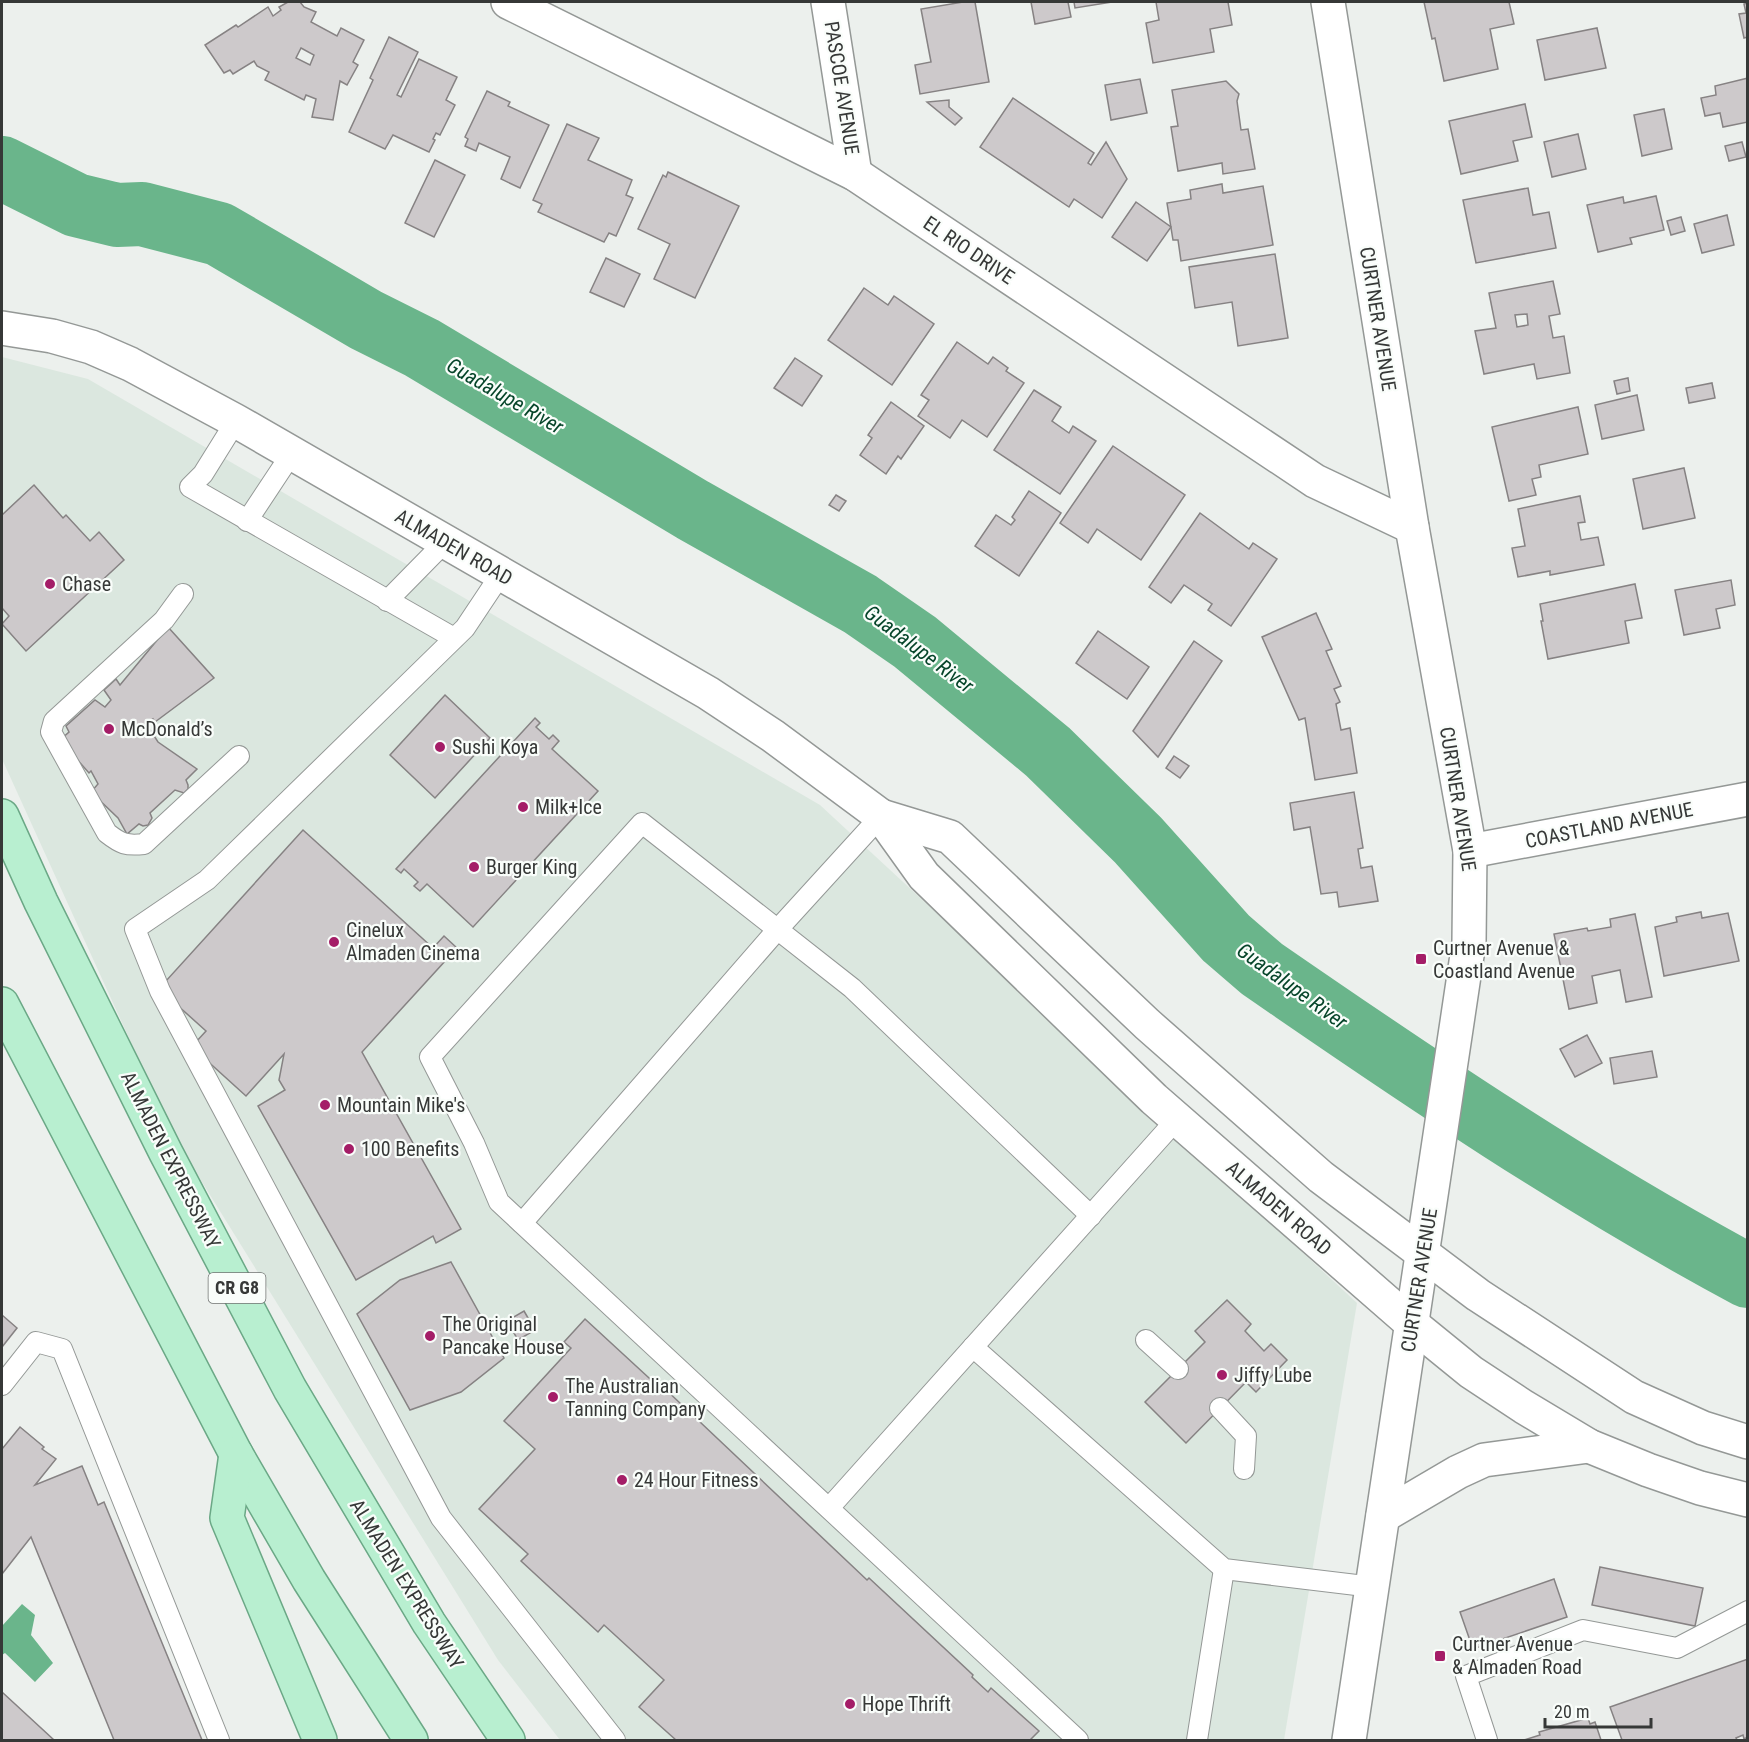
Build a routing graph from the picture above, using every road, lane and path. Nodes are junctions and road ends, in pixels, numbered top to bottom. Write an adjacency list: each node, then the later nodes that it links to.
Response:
1 (508, 2): 4 (street, EL RIO DRIVE)
2 (828, 2): 4 (street, PASCOE AVENUE)
3 (1328, 2): 9 (street, CURTNER AVENUE)
4 (855, 174): 9 (street, EL RIO DRIVE)
5 (2, 328): 6 (street, ALMADEN ROAD)
6 (236, 421): 7 (street, ALMADEN ROAD); 8 (lane)
7 (292, 453): 8 (lane); 10 (street, ALMADEN ROAD)
8 (247, 520): 13 (lane)
9 (1412, 527): 19 (street, CURTNER AVENUE)
10 (445, 542): 11 (street, ALMADEN ROAD); 13 (lane)
11 (501, 574): 14 (lane); 18 (street, ALMADEN ROAD)
12 (183, 594): 15 (lane)
13 (387, 601): 14 (lane)
14 (454, 638): 46 (lane)
15 (239, 756)
16 (1748, 799): 19 (street, COASTLAND AVENUE)
17 (2, 816): 45 (main road, ALMADEN EXPRESSWAY / CR G8)
18 (881, 816): 20 (lane); 22 (street, ALMADEN ROAD); 25 (street, ALMADEN ROAD)
19 (1470, 852): 25 (street, CURTNER AVENUE)
20 (778, 929): 23 (lane); 24 (lane); 24 (lane)
21 (2, 1004): 34 (main road)
22 (1177, 1119): 23 (lane); 26 (street, ALMADEN ROAD)
23 (1091, 1216): 28 (lane)
24 (522, 1223): 37 (lane)
25 (1423, 1253): 26 (street, CURTNER AVENUE); 32 (street, ALMADEN ROAD)
26 (1412, 1324): 33 (street, ALMADEN ROAD); 38 (street, CURTNER AVENUE)
27 (1146, 1340): 29 (lane)
28 (973, 1347): 37 (lane); 39 (lane)
29 (1178, 1369)
30 (2, 1385): 42 (lane)
31 (1220, 1408): 35 (lane)
32 (1748, 1442)
33 (1589, 1446): 36 (street, ALMADEN ROAD); 38 (street)
34 (236, 1454): 43 (main road); 44 (main road)
35 (1244, 1469)
36 (1748, 1500)
37 (829, 1508): 47 (lane)
38 (1383, 1516): 40 (street, CURTNER AVENUE)
39 (1224, 1569): 40 (lane); 48 (lane)
40 (1373, 1587): 49 (street, CURTNER AVENUE)
41 (1748, 1611): 50 (lane)
42 (219, 1740)
43 (320, 1740)
44 (411, 1740)
45 (508, 1740)
46 (615, 1740)
47 (1077, 1740)
48 (1197, 1740)
49 (1349, 1740)
50 (1487, 1740)

